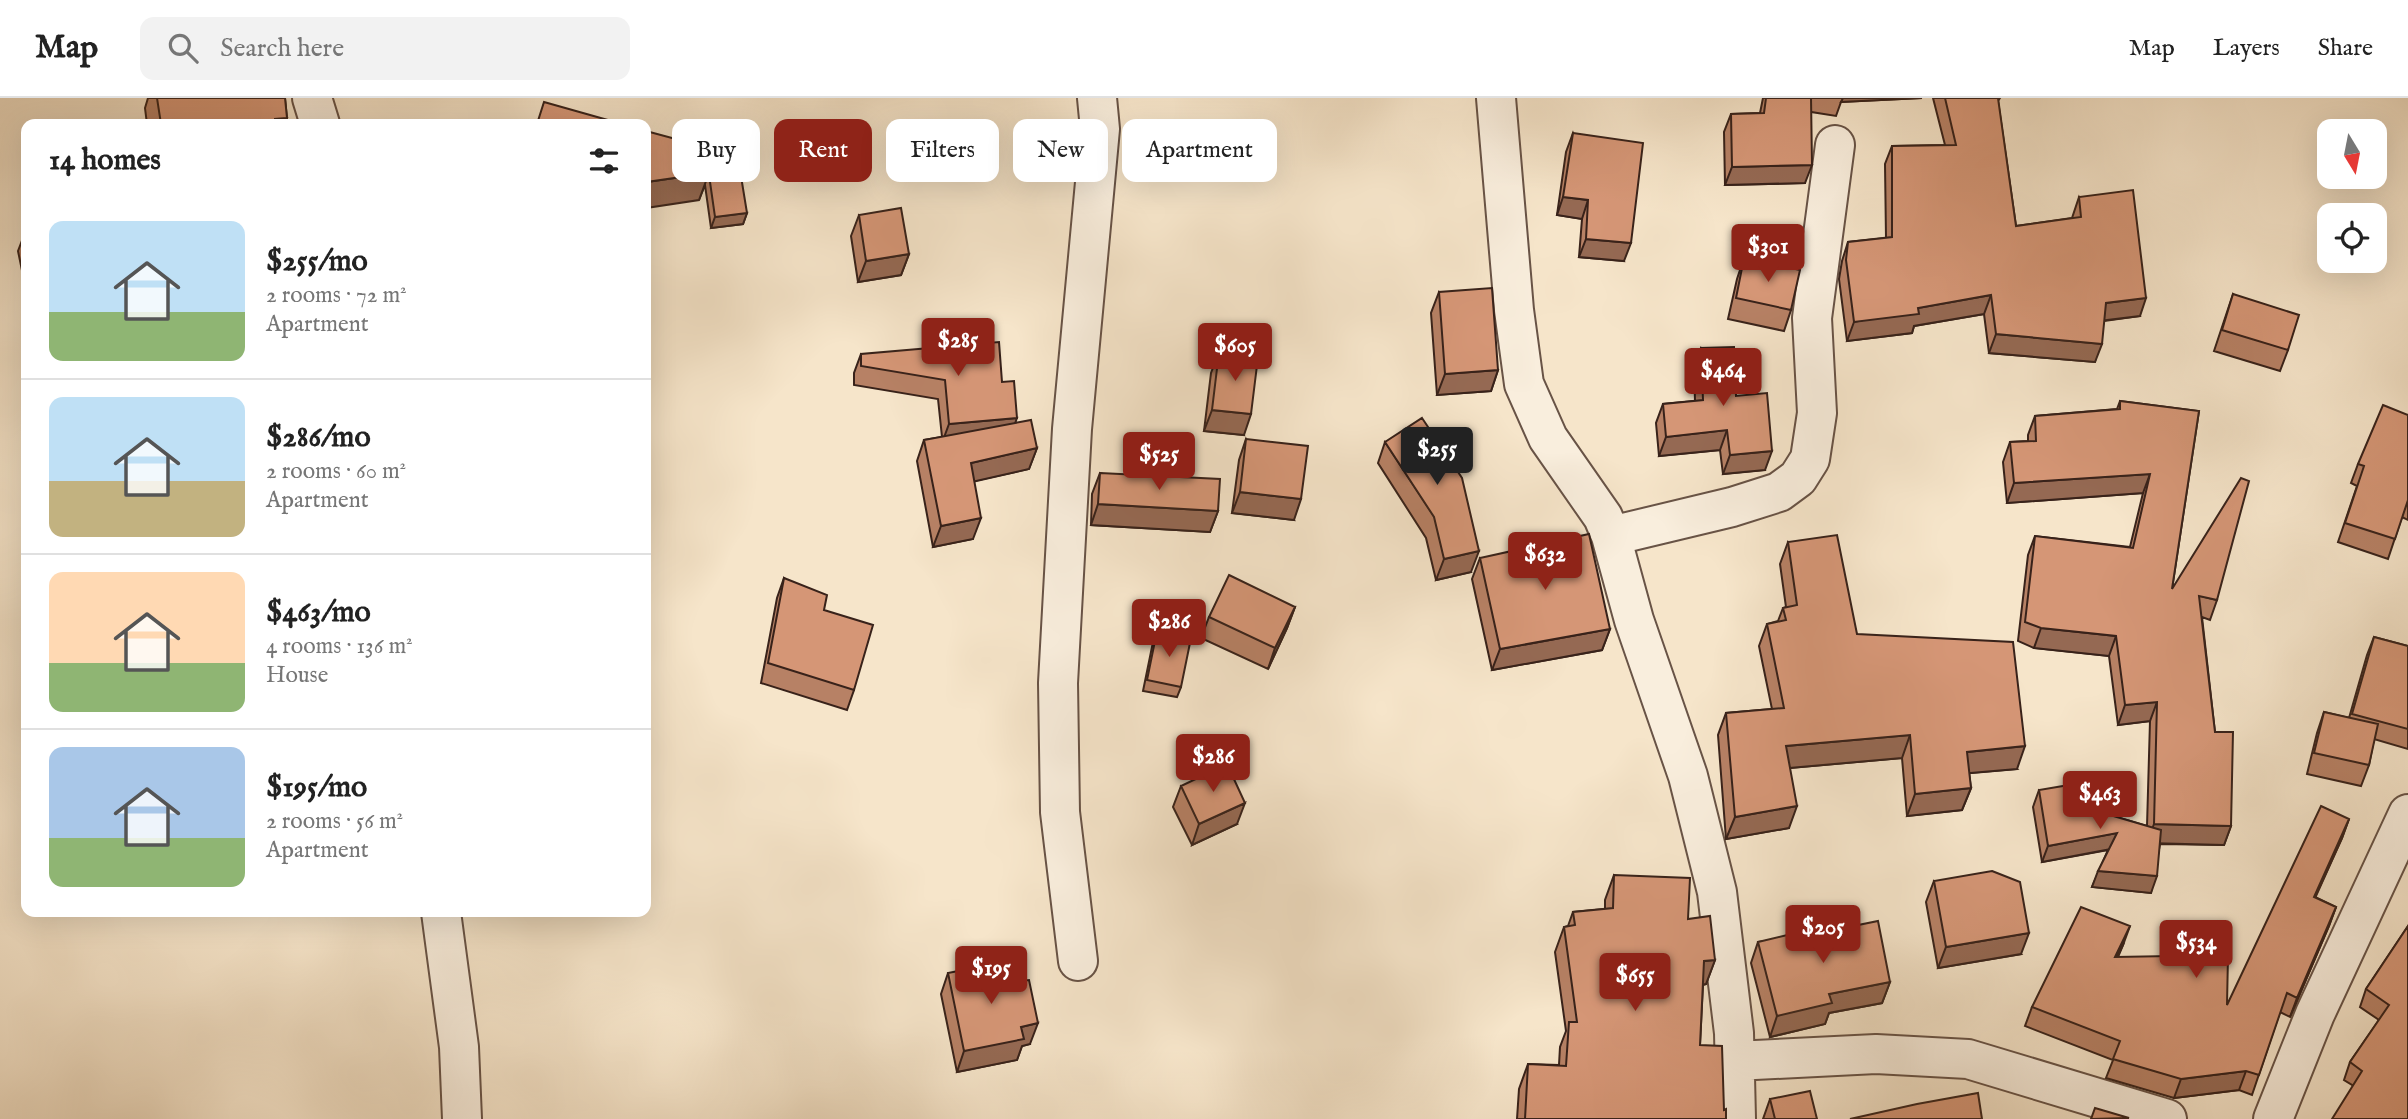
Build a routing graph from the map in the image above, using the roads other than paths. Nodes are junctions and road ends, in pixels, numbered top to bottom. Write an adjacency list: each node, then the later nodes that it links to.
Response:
1 (312, 98): 4 (street)
2 (1097, 98): 9 (street)
3 (1496, 98): 6 (street)
4 (318, 119)
5 (1835, 145): 6 (street)
6 (1611, 536): 10 (street)
7 (2408, 814): 14 (street)
8 (442, 917): 11 (street)
9 (1078, 961)
10 (1735, 1061): 12 (street); 13 (street)
11 (463, 1119)
12 (1736, 1119)
13 (2167, 1119)
14 (2273, 1119)

